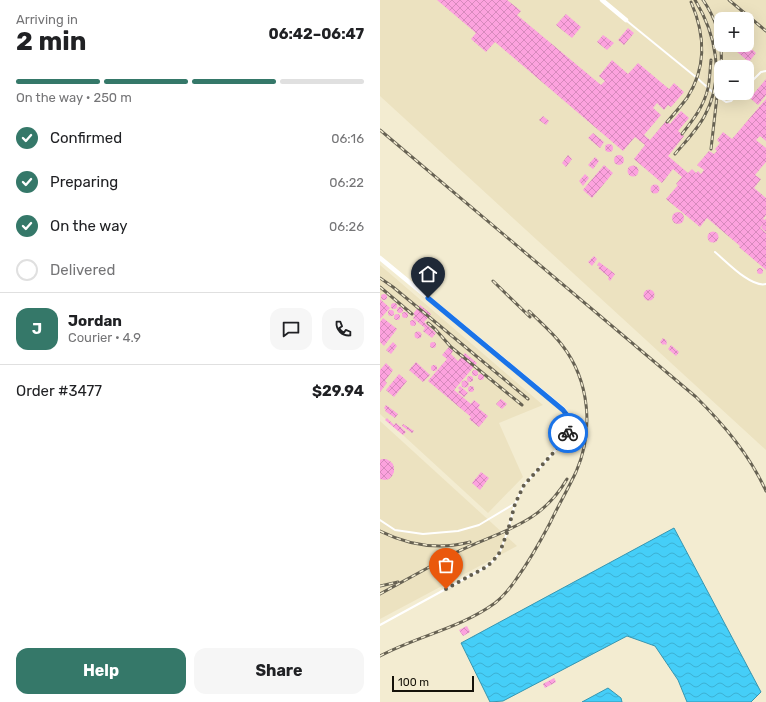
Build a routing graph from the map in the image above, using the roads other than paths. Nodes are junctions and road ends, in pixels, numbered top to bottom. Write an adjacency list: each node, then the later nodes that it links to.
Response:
1 (602, 0): 2 (street)
2 (626, 20): 5 (lane)
3 (766, 71): 4 (lane)
4 (754, 79)
5 (714, 93)
6 (723, 100): 7 (lane)
7 (732, 100)
8 (715, 252): 10 (lane)
9 (380, 258): 11 (street)
10 (766, 284)
11 (570, 429): 12 (lane)
12 (515, 504): 13 (lane); 14 (lane)
13 (380, 520)
14 (380, 625)

